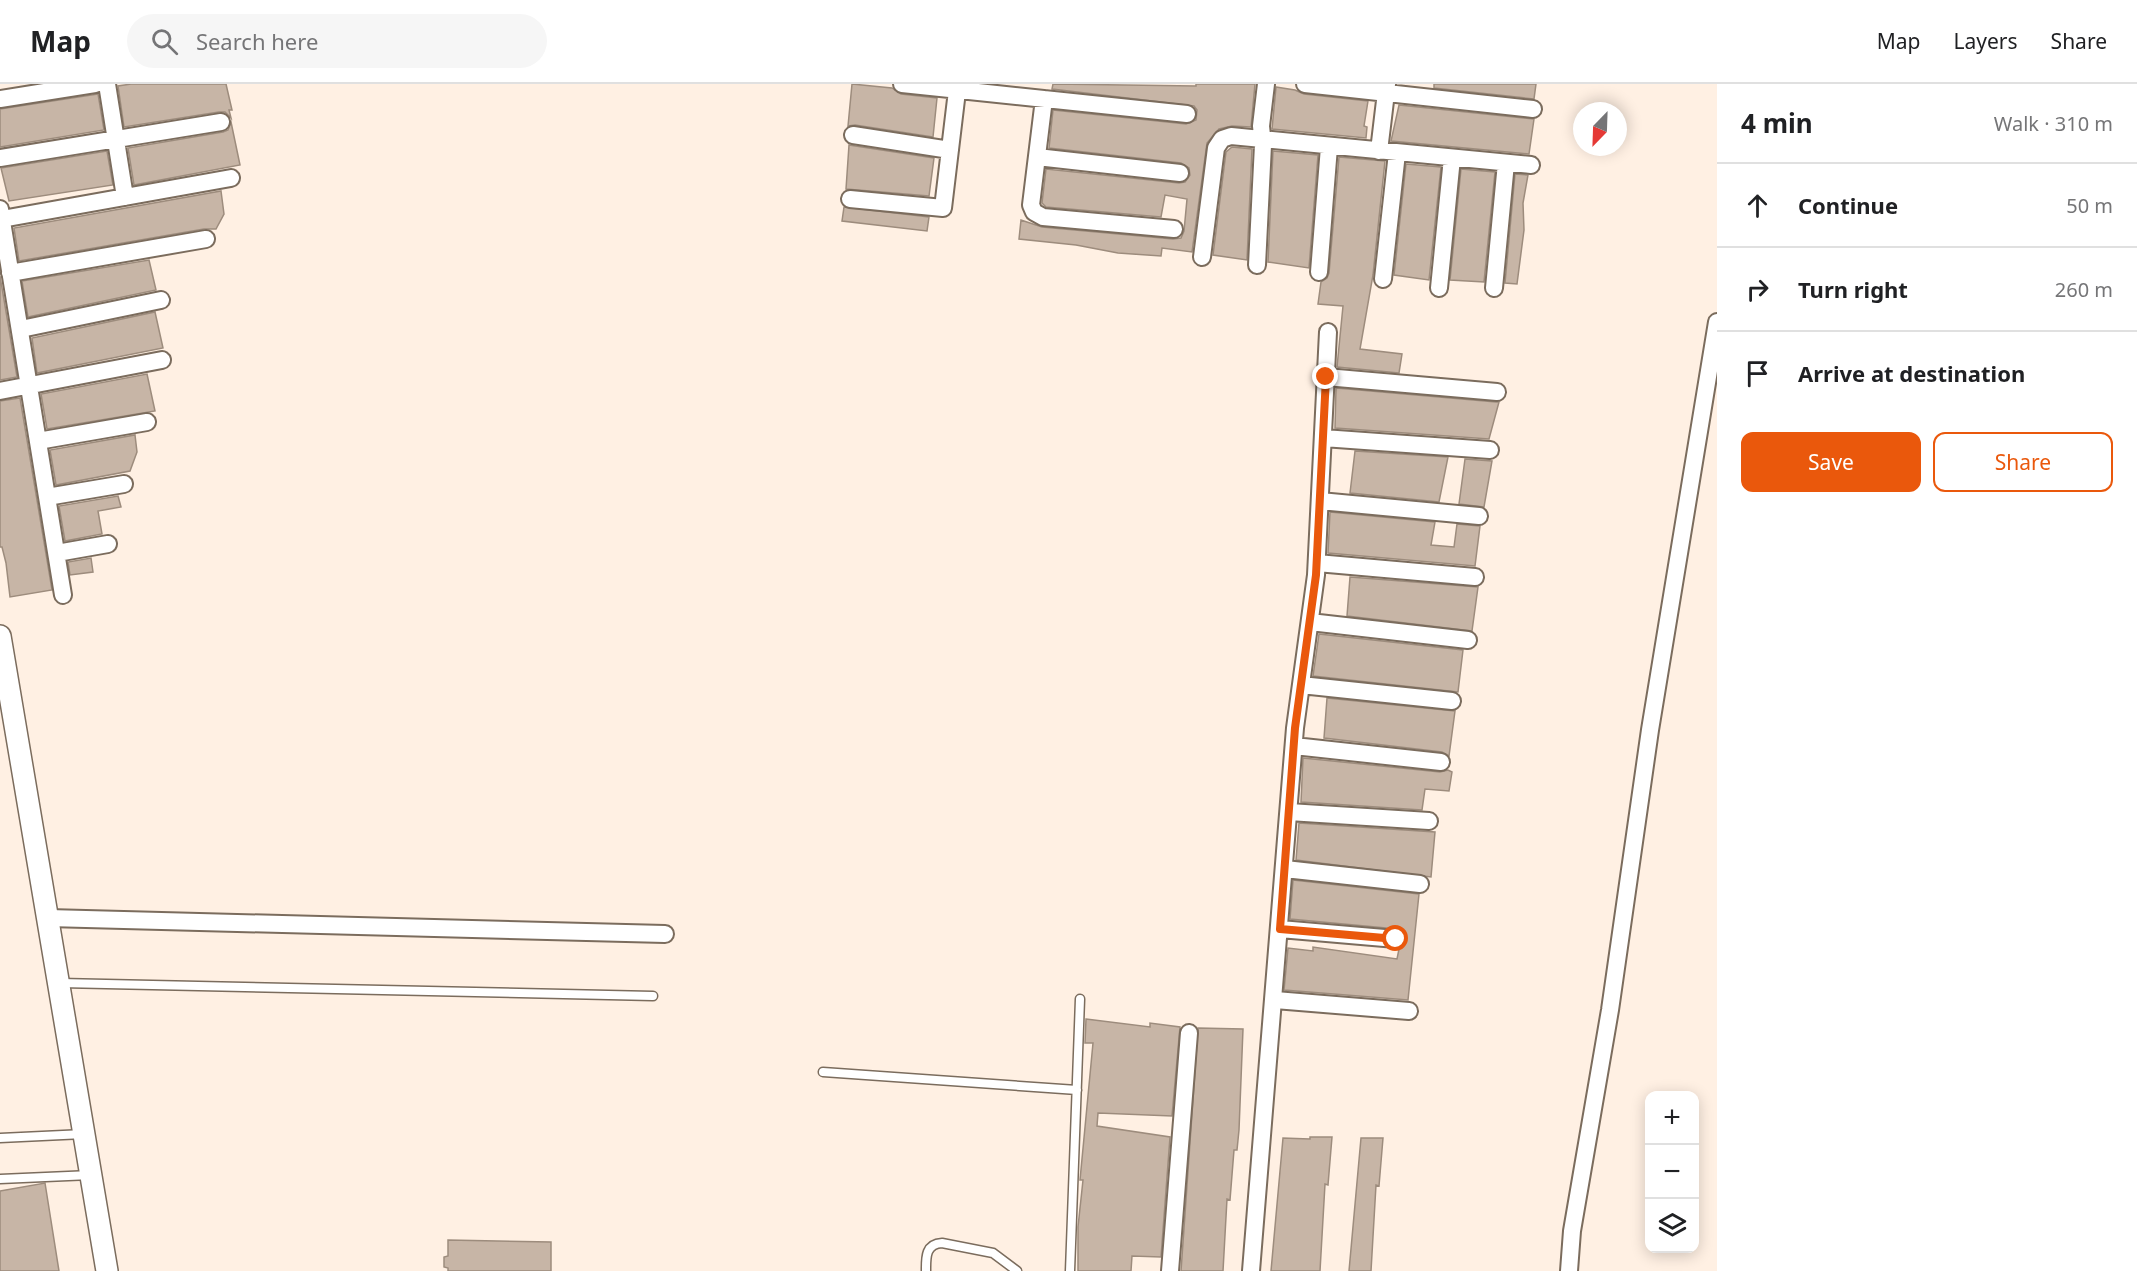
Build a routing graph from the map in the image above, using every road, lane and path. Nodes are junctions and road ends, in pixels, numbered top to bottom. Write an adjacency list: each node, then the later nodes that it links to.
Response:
1 (95, 84): 9 (street)
2 (107, 84): 15 (street)
3 (902, 84): 8 (street)
4 (1266, 84): 16 (street)
5 (1305, 84): 6 (street)
6 (1386, 88): 11 (street); 19 (street)
7 (1006, 90): 8 (street); 10 (street)
8 (957, 91): 18 (street)
9 (0, 99)
10 (1044, 99): 12 (street); 21 (street)
11 (1533, 109)
12 (1187, 114)
13 (221, 122): 15 (street)
14 (853, 135): 18 (street)
15 (116, 139): 22 (street); 28 (street)
16 (1262, 141): 17 (street); 33 (street); 34 (street)
17 (1329, 147): 19 (street); 35 (street)
18 (950, 150): 29 (street)
19 (1379, 151): 20 (street)
20 (1397, 153): 23 (street); 37 (street)
21 (1037, 157): 26 (street); 31 (street)
22 (0, 158)
23 (1452, 158): 24 (street); 38 (street)
24 (1506, 163): 25 (street); 39 (street)
25 (1531, 165)
26 (1180, 173)
27 (231, 178): 28 (street)
28 (125, 197): 30 (street)
29 (850, 199)
30 (1, 214): 36 (street)
31 (1174, 229)
32 (206, 239): 36 (street)
33 (1202, 256)
34 (1257, 265)
35 (1318, 272)
36 (10, 273): 42 (street)
37 (1383, 279)
38 (1439, 288)
39 (1494, 288)
40 (161, 300): 42 (street)
41 (1717, 322): 95 (street)
42 (21, 329): 46 (street)
43 (1328, 332): 45 (street)
44 (162, 360): 46 (street)
45 (1326, 377): 48 (street); 50 (street)
46 (29, 385): 47 (street); 51 (street)
47 (0, 391)
48 (1497, 392)
49 (147, 422): 51 (street)
50 (1323, 438): 52 (street); 55 (street)
51 (38, 441): 54 (street)
52 (1490, 450)
53 (124, 484): 54 (street)
54 (47, 497): 58 (street)
55 (1320, 501): 56 (street); 59 (street)
56 (1479, 516)
57 (108, 544): 58 (street)
58 (57, 553): 61 (street)
59 (1317, 563): 60 (street); 62 (street)
60 (1475, 578)
61 (63, 596)
62 (1310, 622): 64 (street); 65 (street)
63 (0, 636): 73 (street)
64 (1468, 640)
65 (1301, 685): 66 (street); 67 (street)
66 (1452, 701)
67 (1294, 746): 68 (street); 69 (street)
68 (1441, 762)
69 (1289, 812): 70 (street); 71 (street)
70 (1429, 821)
71 (1285, 869): 72 (street); 74 (street)
72 (1420, 884)
73 (48, 918): 75 (street); 77 (street)
74 (1280, 929): 76 (street); 80 (street)
75 (664, 934)
76 (1396, 939)
77 (59, 983): 78 (lane); 85 (street)
78 (653, 996)
79 (1080, 999): 84 (lane)
80 (1275, 1000): 81 (street); 94 (street)
81 (1409, 1011)
82 (1189, 1033): 93 (street)
83 (823, 1072): 84 (lane)
84 (1077, 1090): 92 (lane)
85 (84, 1134): 86 (lane); 87 (street)
86 (0, 1138)
87 (91, 1175): 88 (lane); 89 (street)
88 (0, 1179)
89 (107, 1271)
90 (926, 1271): 91 (lane)
91 (1017, 1271)
92 (1070, 1271)
93 (1170, 1271)
94 (1251, 1271)
95 (1569, 1271)

